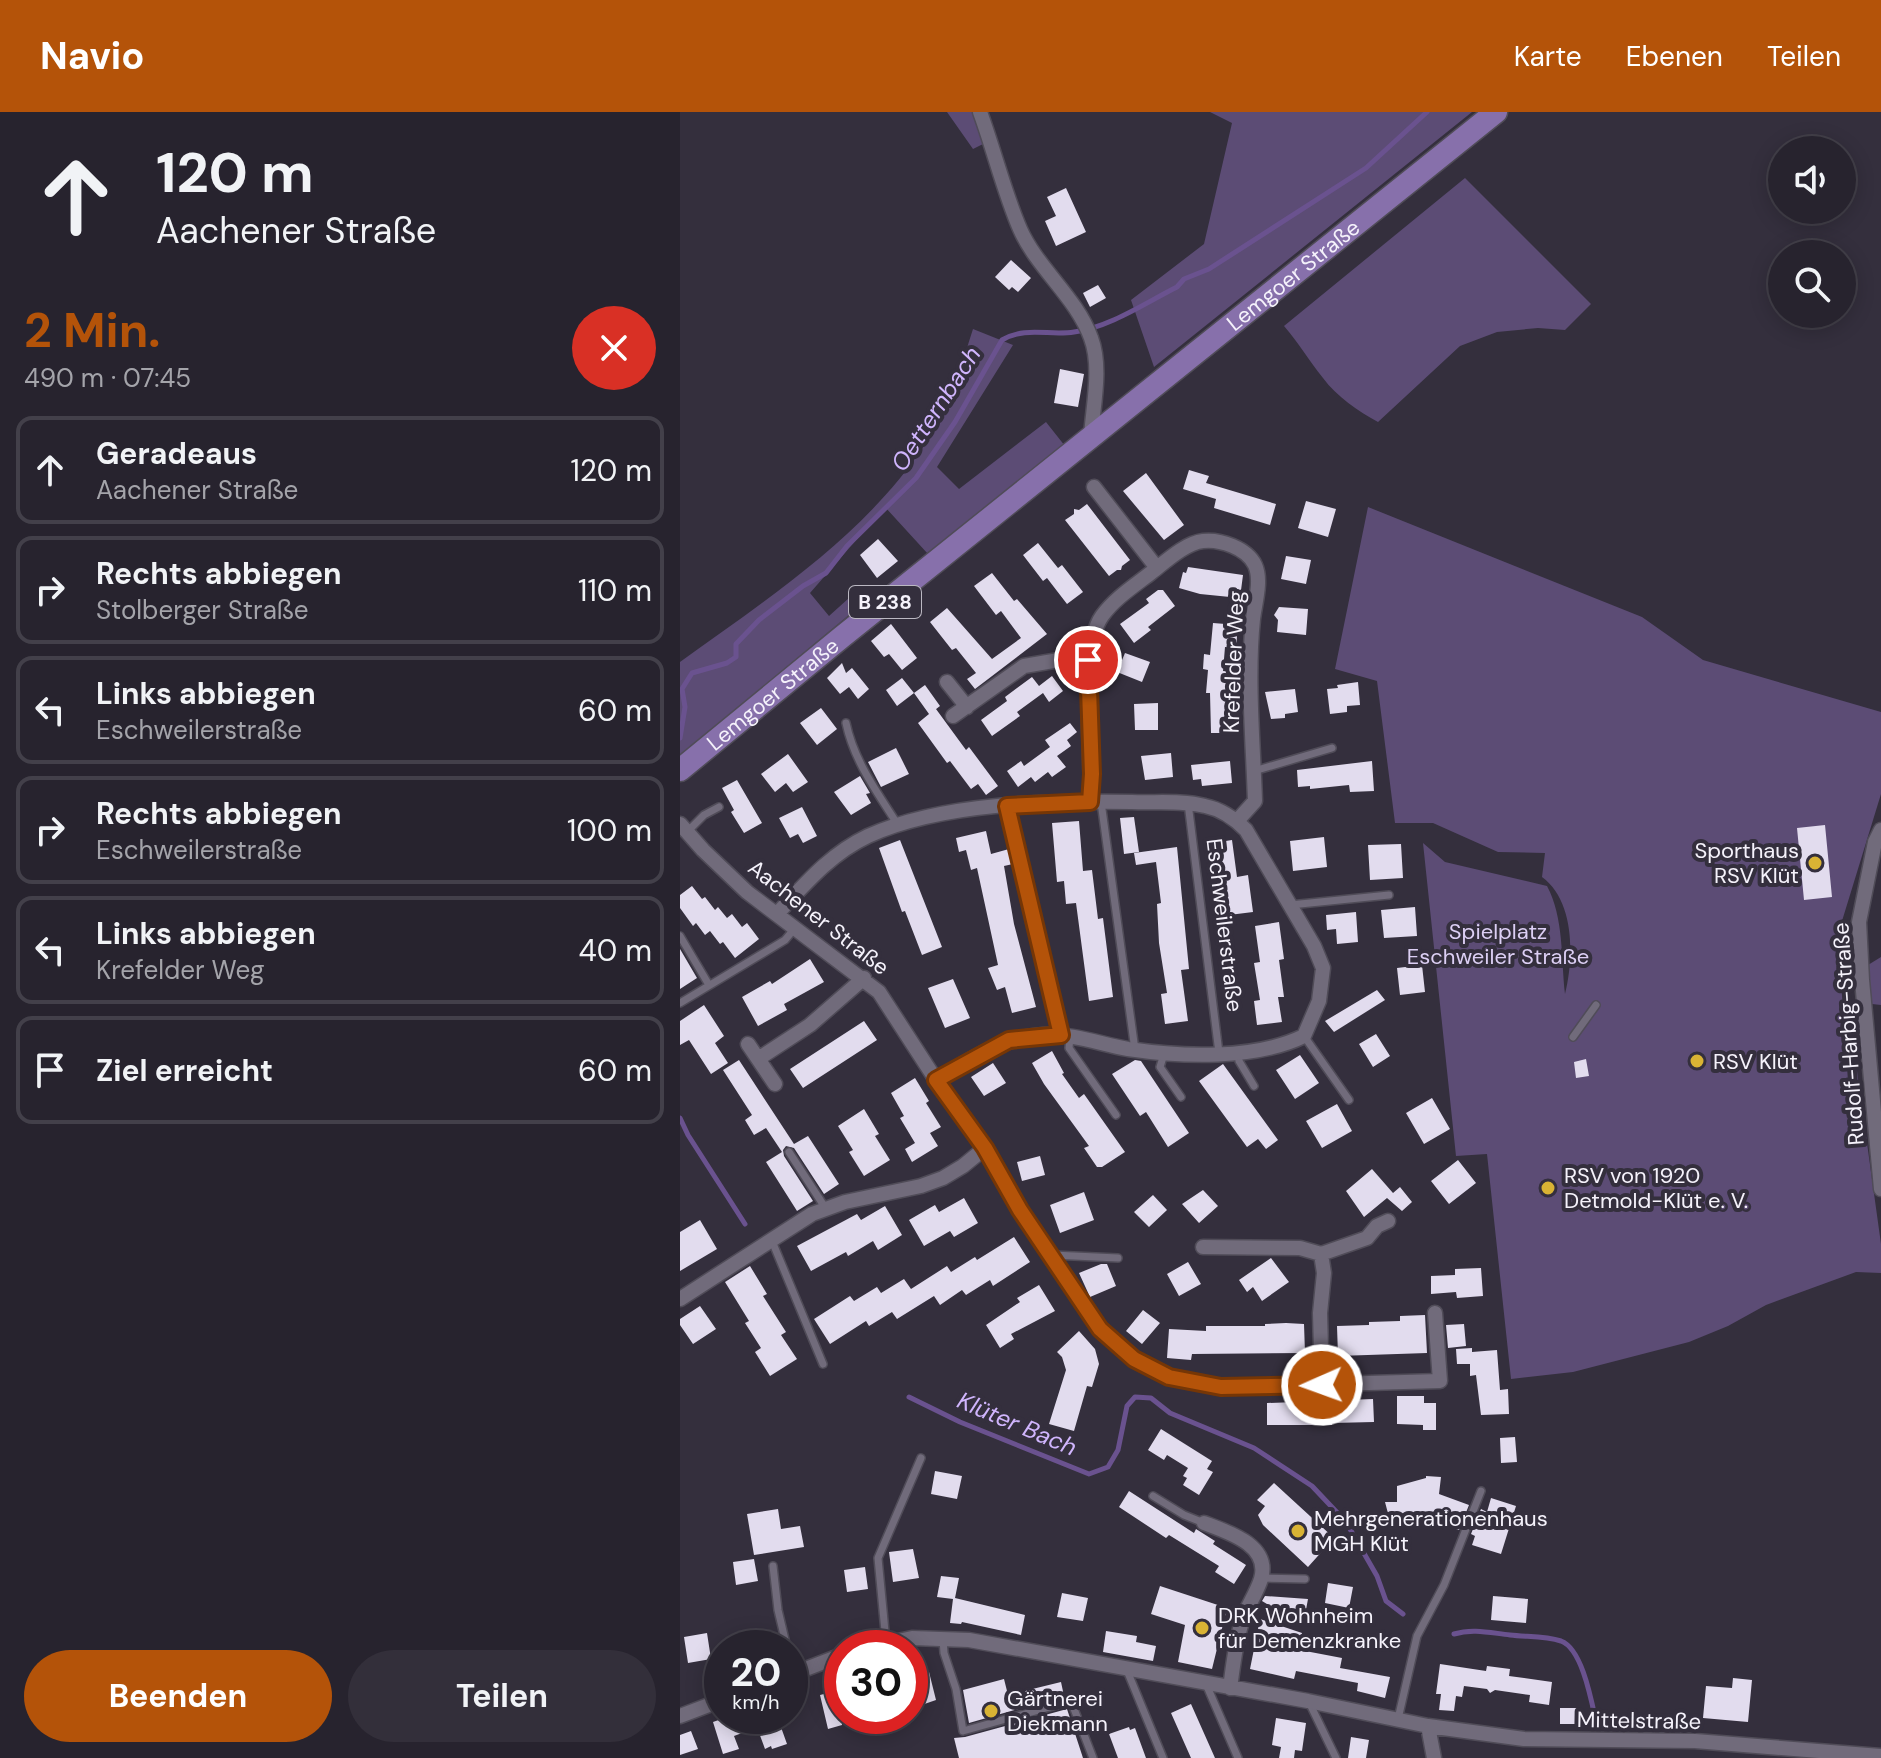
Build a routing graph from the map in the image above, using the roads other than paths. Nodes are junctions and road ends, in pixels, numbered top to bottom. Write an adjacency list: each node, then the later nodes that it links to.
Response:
1 (980, 112): 3 (street)
2 (1496, 112): 3 (main road, Lemgoer Straße / B 238)
3 (1091, 436): 12 (main road, Lemgoer Straße / B 238)
4 (1094, 487): 5 (street)
5 (1157, 568): 6 (street, Krefelder Weg); 13 (street, Krefelder Weg)
6 (1088, 660): 8 (street); 14 (street, Krefelder Weg)
7 (947, 682): 8 (street)
8 (967, 707): 9 (street)
9 (953, 716)
10 (846, 723): 19 (lane)
11 (1332, 748): 13 (lane)
12 (680, 770)
13 (1254, 771): 18 (street, Krefelder Weg)
14 (1096, 802): 15 (street, Eschweilerstraße); 16 (street, Eschweilerstraße); 35 (lane)
15 (1188, 803): 18 (street, Eschweilerstraße); 38 (lane, Eschweilerstraße)
16 (1007, 806): 19 (street, Eschweilerstraße); 31 (lane)
17 (719, 807): 20 (lane)
18 (1237, 821): 23 (street, Eschweilerstraße)
19 (898, 825): 24 (street, Eschweilerstraße)
20 (684, 828): 24 (street, Aachener Straße)
21 (1881, 830): 48 (street, Rudolf-Harbig-Straße)
22 (1389, 895): 23 (lane)
23 (1290, 905): 32 (street, Eschweilerstraße)
24 (777, 914): 25 (street, Aachener Straße)
25 (795, 928): 27 (street, Aachener Straße); 28 (lane)
26 (680, 936): 28 (lane)
27 (864, 978): 39 (street); 40 (street, Aachener Straße)
28 (709, 985): 29 (lane)
29 (680, 1003)
30 (1596, 1005): 33 (lane)
31 (1065, 1036): 35 (street); 40 (street); 45 (lane)
32 (1304, 1036): 36 (street); 44 (lane)
33 (1573, 1037)
34 (748, 1044): 39 (street)
35 (1135, 1050): 37 (street)
36 (1238, 1052): 38 (street); 42 (lane)
37 (1165, 1053): 38 (street); 43 (lane)
38 (1219, 1053)
39 (758, 1059): 41 (street)
40 (936, 1080): 46 (street, Aachener Straße)
41 (775, 1084)
42 (1254, 1086)
43 (1181, 1097)
44 (1349, 1100)
45 (1116, 1115)
46 (985, 1148): 49 (street); 54 (street, Aachener Straße)
47 (789, 1152): 49 (lane)
48 (1881, 1181)
49 (826, 1209): 51 (street)
50 (1388, 1221): 53 (street)
51 (771, 1239): 56 (street); 58 (lane)
52 (1203, 1247): 53 (street)
53 (1321, 1254): 59 (street)
54 (1050, 1255): 55 (lane); 59 (street, Aachener Straße)
55 (1118, 1258)
56 (680, 1299)
57 (1435, 1313): 59 (street, Aachener Straße)
58 (823, 1364)
59 (1322, 1385)
60 (921, 1458): 68 (lane)
61 (1481, 1491): 77 (lane)
62 (1153, 1496): 63 (lane)
63 (1204, 1523): 65 (street)
64 (773, 1566): 67 (lane)
65 (1261, 1578): 66 (lane); 73 (street)
66 (1305, 1579)
67 (783, 1630)
68 (885, 1630)
69 (928, 1639): 70 (street, Mittelstraße)
70 (943, 1639): 71 (street, Mittelstraße); 80 (lane)
71 (1126, 1668): 72 (street, Mittelstraße); 81 (lane)
72 (1206, 1684): 73 (street, Mittelstraße); 82 (lane)
73 (1230, 1688): 74 (street, Mittelstraße)
74 (1308, 1701): 77 (street, Mittelstraße); 83 (lane)
75 (704, 1707): 76 (street)
76 (680, 1716)
77 (1398, 1719): 78 (street, Mittelstraße)
78 (1428, 1726): 79 (street, Mittelstraße); 84 (street)
79 (1881, 1756)
80 (1093, 1758)
81 (1163, 1758)
82 (1238, 1758)
83 (1336, 1758)
84 (1434, 1758)

